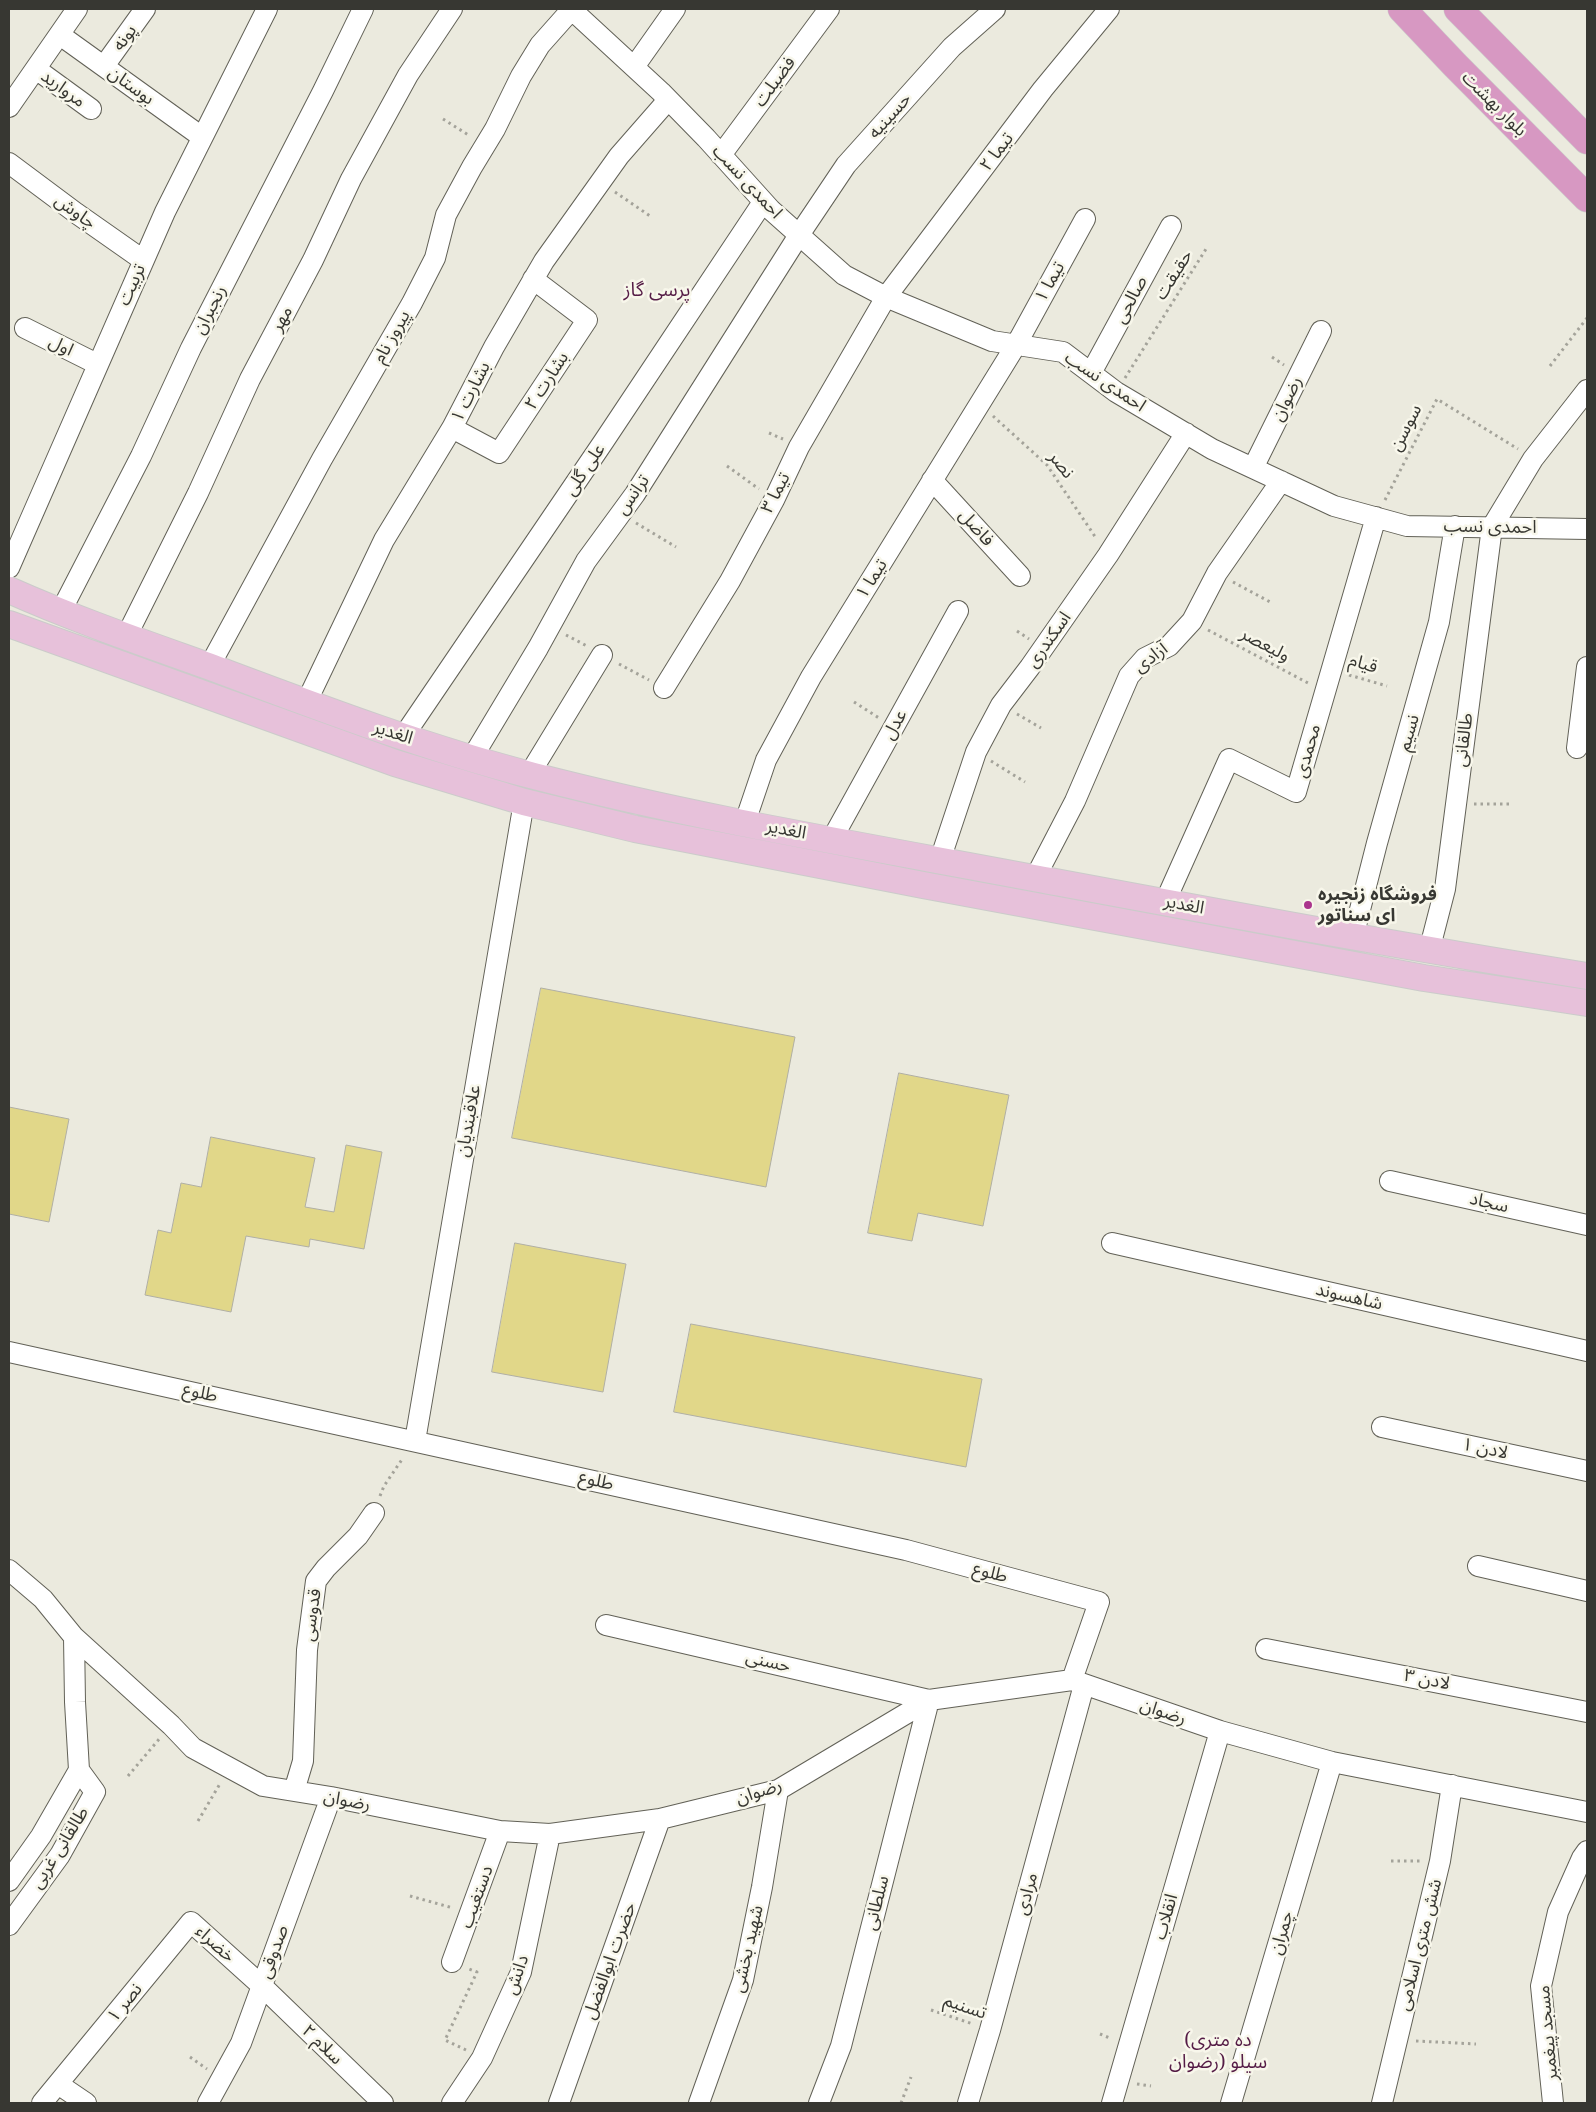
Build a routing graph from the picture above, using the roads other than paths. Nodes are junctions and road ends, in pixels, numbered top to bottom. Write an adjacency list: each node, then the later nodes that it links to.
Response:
1 (77, 9): 13 (street)
2 (145, 9): 14 (street, پونه)
3 (267, 9): 20 (street, تربیت)
4 (363, 9): 51 (street, رنجبران)
5 (452, 9): 53 (street, مهر)
6 (572, 9): 15 (street, احمدی نسب); 55 (street, پیروز نام)
7 (675, 9): 15 (street)
8 (829, 9): 22 (street, فضیلت)
9 (1109, 9): 31 (street, تیما ۲)
10 (1402, 9): 24 (highway, بلوار بهشت)
11 (1458, 9): 21 (highway)
12 (991, 10): 28 (street, حسینیه)
13 (60, 35): 14 (street, بوستان); 16 (street)
14 (104, 66): 20 (street, بوستان)
15 (634, 67): 17 (street, احمدی نسب)
16 (36, 69): 18 (street); 19 (street, مروارید)
17 (668, 100): 22 (street, احمدی نسب); 30 (street, بشارت ۱)
18 (9, 107)
19 (91, 109)
20 (202, 137): 29 (street, تربیت)
21 (1587, 140)
22 (721, 155): 25 (street, احمدی نسب)
23 (9, 163): 29 (street, چاوش)
24 (1587, 198)
25 (763, 202): 28 (street, احمدی نسب); 59 (street, علی گلی)
26 (1084, 219): 34 (street, ۱ تیما)
27 (1171, 226): 36 (street, صالحی)
28 (799, 236): 31 (street, احمدی نسب); 61 (street, ترانس)
29 (143, 260): 35 (street, تربیت)
30 (533, 279): 38 (street, بشارت ۱); 38 (street, بشارت ۲)
31 (886, 297): 34 (street, احمدی نسب); 57 (street, تیما ۳)
32 (25, 328): 35 (street, اول)
33 (1321, 330): 40 (street, رضوان)
34 (1016, 345): 36 (street, احمدی نسب); 41 (street, تیما ۱)
35 (97, 364): 47 (street, تربیت)
36 (1091, 373): 39 (street, احمدی نسب)
37 (1587, 390): 45 (street)
38 (452, 428): 58 (street, بشارت ۱)
39 (1186, 434): 40 (street, احمدی نسب); 66 (street, اسکندری)
40 (1253, 468): 42 (street, احمدی نسب)
41 (932, 480): 48 (street, فاضل); 64 (street, تیما ۱)
42 (1281, 481): 43 (street, احمدی نسب); 67 (street, آزادی)
43 (1376, 518): 44 (street, احمدی نسب); 68 (street, محمدی)
44 (1455, 526): 45 (street, احمدی نسب); 69 (street, نسیم)
45 (1492, 527): 46 (street, احمدی نسب); 70 (street, طالقانی)
46 (1587, 529)
47 (9, 568)
48 (1020, 576)
49 (9, 590): 51 (main road, الغدیر)
50 (958, 611): 65 (street, عدل)
51 (60, 613): 53 (main road, الغدیر)
52 (9, 624): 63 (main road, الغدیر)
53 (126, 637): 55 (main road, الغدیر)
54 (602, 655): 62 (street)
55 (209, 667): 58 (main road, الغدیر)
56 (1587, 667): 60 (street)
57 (664, 688)
58 (306, 704): 59 (main road, الغدیر)
59 (404, 737): 61 (main road, الغدیر)
60 (1577, 748)
61 (472, 758): 62 (main road, الغدیر)
62 (529, 775): 63 (main road); 64 (main road, الغدیر)
63 (524, 802): 72 (main road, الغدیر); 79 (street, علاقبندیان)
64 (745, 822): 65 (main road, الغدیر)
65 (832, 839): 66 (main road, الغدیر)
66 (940, 860): 67 (main road, الغدیر)
67 (1034, 878): 68 (main road, الغدیر)
68 (1165, 902): 69 (main road, الغدیر)
69 (1353, 937): 70 (main road, الغدیر)
70 (1429, 951): 71 (main road, الغدیر)
71 (1587, 976)
72 (1587, 1003)
73 (1390, 1181): 74 (street, سجاد)
74 (1587, 1225)
75 (1112, 1243): 76 (street, شاهسوند)
76 (1587, 1351)
77 (9, 1352): 79 (street, طلوع)
78 (1382, 1428): 80 (street, لادن ۱)
79 (415, 1440): 88 (street, طلوع)
80 (1587, 1470)
81 (374, 1513): 96 (street, قدوسی)
82 (1478, 1566): 84 (street)
83 (9, 1570): 86 (street, رضوان)
84 (1587, 1591)
85 (606, 1625): 89 (street, حسنی)
86 (74, 1637): 93 (street); 96 (street, رضوان)
87 (1266, 1649): 90 (street, لادن ۳)
88 (1078, 1682): 89 (street, رضوان); 91 (street, رضوان); 118 (street, مرادی)
89 (929, 1700): 95 (street, رضوان); 117 (street, سلطانی)
90 (1587, 1712)
91 (1220, 1731): 92 (street, رضوان); 119 (street, انقلاب)
92 (1332, 1762): 94 (street, رضوان); 120 (street, چمران)
93 (79, 1770): 103 (street, طالقانی غربی); 105 (street, طالقانی غربی)
94 (1452, 1785): 98 (street, رضوان); 121 (street, شش متری اسلامی)
95 (778, 1790): 99 (street, رضوان); 116 (street, شهید بخشی)
96 (294, 1791): 97 (street, رضوان)
97 (331, 1797): 100 (street, رضوان); 107 (street, صدوقی)
98 (1587, 1812)
99 (660, 1819): 101 (street, رضوان); 115 (street, حضرت ابوالفضل)
100 (500, 1831): 101 (street, رضوان); 106 (street, دستغیب)
101 (550, 1834): 114 (street, دانش)
102 (1586, 1856): 110 (street, مسجد پیغمبر)
103 (9, 1881)
104 (191, 1922): 107 (street, خضراء); 108 (street, نصر ۱)
105 (9, 1925)
106 (452, 1962)
107 (262, 1986): 109 (street, صدوقی); 113 (street, سلام ۲)
108 (58, 2084): 111 (street, نصر ۱); 112 (street)
109 (216, 2100)
110 (1560, 2102)
111 (42, 2103)
112 (86, 2103)
113 (383, 2103)
114 (452, 2103)
115 (559, 2103)
116 (700, 2103)
117 (819, 2103)
118 (968, 2103)
119 (1112, 2103)
120 (1231, 2103)
121 (1382, 2103)

